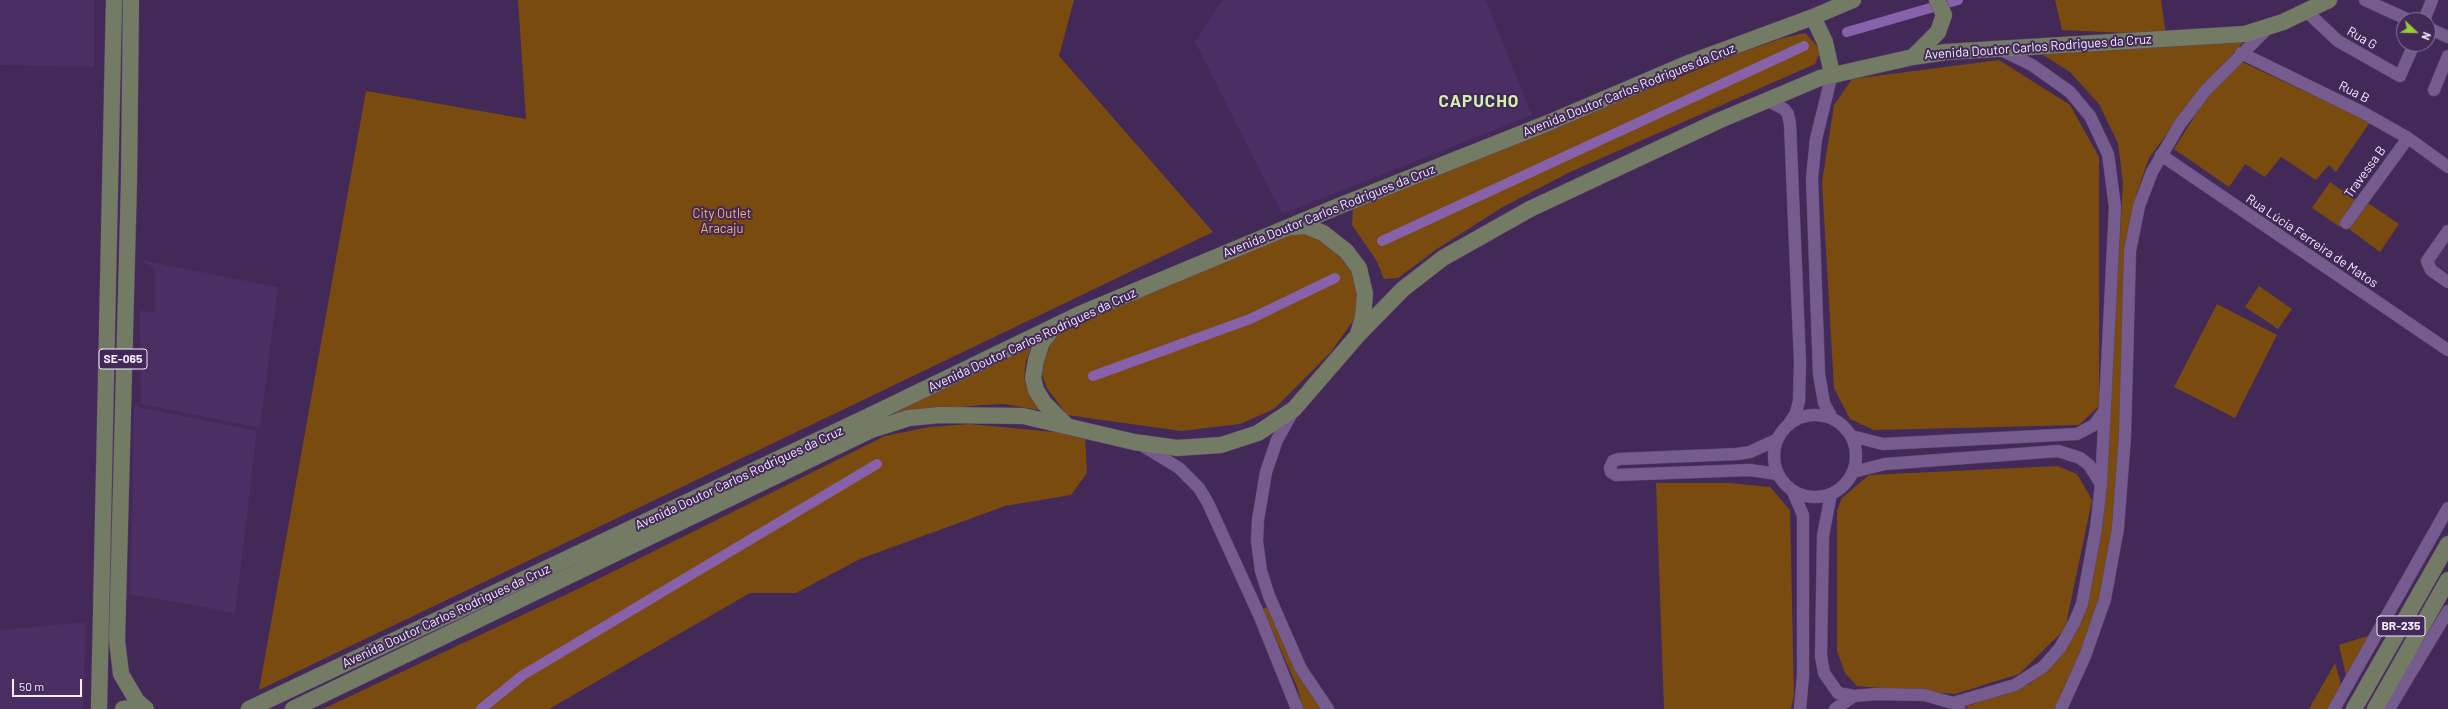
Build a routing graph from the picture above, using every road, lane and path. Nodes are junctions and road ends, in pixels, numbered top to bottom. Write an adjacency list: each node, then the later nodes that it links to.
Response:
1 (114, 0): 54 (main road, SE-065)
2 (131, 0): 56 (main road, SE-065)
3 (1853, 0): 11 (main road, Avenida Doutor Carlos Rodrigues da Cruz)
4 (1937, 0): 19 (main road)
5 (2329, 0): 8 (main road, Avenida Doutor Carlos Rodrigues da Cruz)
6 (2365, 0): 10 (street)
7 (2432, 0): 9 (street)
8 (2306, 11): 12 (main road, Avenida Doutor Carlos Rodrigues da Cruz); 16 (street, Rua G)
9 (2427, 12)
10 (2396, 14)
11 (1813, 17): 20 (main road); 27 (main road, Avenida Doutor Carlos Rodrigues da Cruz)
12 (2268, 28): 15 (main road, Avenida Doutor Carlos Rodrigues da Cruz); 17 (street)
13 (2436, 32): 14 (street)
14 (2448, 37)
15 (1998, 48): 19 (main road, Avenida Doutor Carlos Rodrigues da Cruz); 34 (street)
16 (2411, 52)
17 (2241, 53): 23 (street, Rua B); 24 (street)
18 (2448, 56): 21 (street)
19 (1913, 57): 20 (main road, Avenida Doutor Carlos Rodrigues da Cruz)
20 (1832, 74): 22 (main road, Avenida Doutor Carlos Rodrigues da Cruz); 35 (street)
21 (2434, 90)
22 (1766, 100): 31 (main road, Avenida Doutor Carlos Rodrigues da Cruz); 36 (street)
23 (2408, 138): 25 (street, Rua B); 26 (street, Travessa B)
24 (2161, 155): 32 (street, Rua Lúcia Ferreira de Matos); 63 (street)
25 (2448, 167)
26 (2346, 223)
27 (1290, 227): 30 (main road, Avenida Doutor Carlos Rodrigues da Cruz); 31 (main road)
28 (2448, 231): 29 (street)
29 (2448, 282)
30 (1055, 326): 37 (main road); 57 (main road, Avenida Doutor Carlos Rodrigues da Cruz)
31 (1358, 335): 33 (main road, Avenida Doutor Carlos Rodrigues da Cruz)
32 (2448, 350)
33 (1294, 409): 40 (main road); 49 (street)
34 (2106, 410): 38 (street); 43 (street)
35 (1832, 418): 36 (street); 38 (street)
36 (1790, 422): 39 (street)
37 (1067, 426): 40 (main road, Avenida Doutor Carlos Rodrigues da Cruz); 58 (main road, Avenida Doutor Carlos Rodrigues da Cruz)
38 (1852, 436): 41 (street)
39 (1776, 440): 42 (street); 42 (street)
40 (1134, 442): 50 (street)
41 (1853, 472): 43 (street); 45 (street)
42 (1777, 474): 44 (street)
43 (2101, 484): 53 (street)
44 (1793, 492): 45 (street); 61 (street)
45 (1831, 494): 52 (street)
46 (2448, 508): 64 (street)
47 (2448, 544): 65 (main road, BR-235)
48 (2448, 580): 66 (main road, BR-235)
49 (1269, 596): 50 (street); 60 (street)
50 (1254, 604): 59 (street)
51 (2448, 611): 67 (street)
52 (1854, 696): 53 (street); 62 (street)
53 (1957, 706)
54 (99, 709)
55 (123, 709): 56 (main road)
56 (145, 709)
57 (249, 709)
58 (293, 709)
59 (1297, 709)
60 (1328, 709)
61 (1800, 709)
62 (1835, 709)
63 (2061, 709)
64 (2334, 709)
65 (2354, 709)
66 (2375, 709)
67 (2389, 709)

